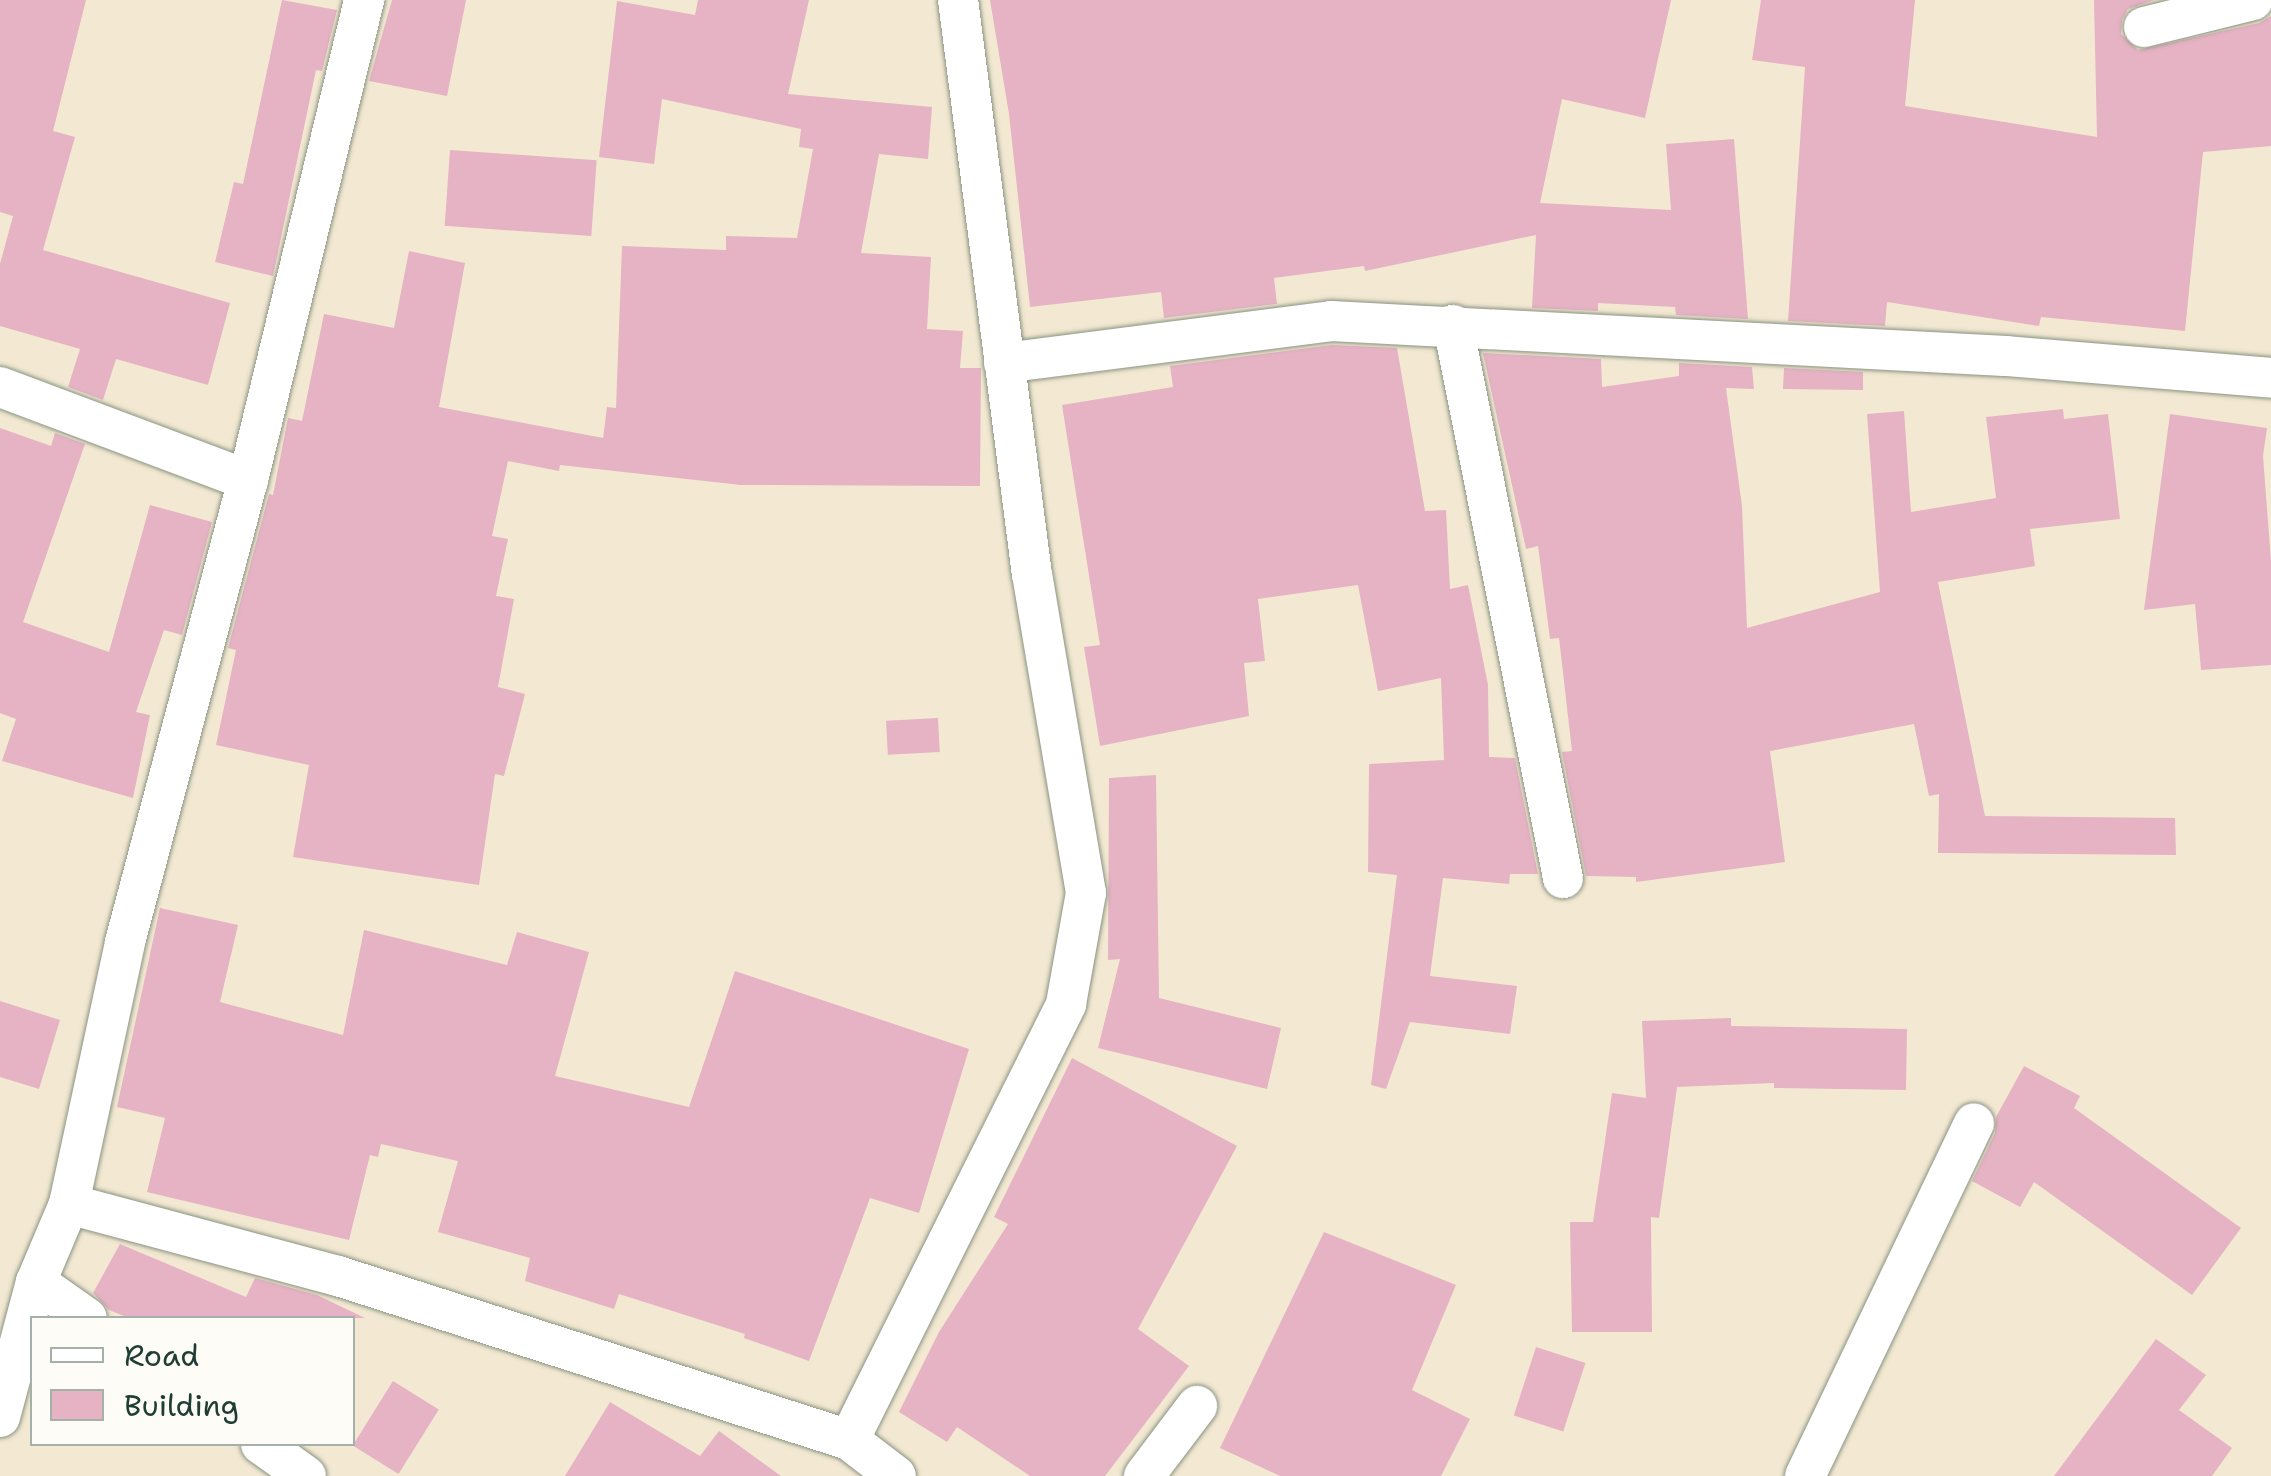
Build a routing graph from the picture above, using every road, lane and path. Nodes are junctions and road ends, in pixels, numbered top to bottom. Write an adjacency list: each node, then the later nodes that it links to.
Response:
1 (364, 0): 9 (street)
2 (958, 0): 6 (street)
3 (2253, 0): 4 (street)
4 (2144, 27)
5 (1453, 325): 6 (street); 7 (street); 10 (street)
6 (1004, 363): 17 (street)
7 (2271, 378)
8 (0, 387): 9 (street)
9 (248, 480): 12 (street)
10 (1563, 878)
11 (1974, 1123): 22 (street)
12 (69, 1204): 13 (street); 17 (street)
13 (36, 1282): 14 (street); 16 (street)
14 (84, 1316)
15 (1197, 1406): 21 (street)
16 (0, 1417)
17 (848, 1440): 20 (street)
18 (263, 1446): 19 (street)
19 (306, 1476)
20 (896, 1476)
21 (1144, 1476)
22 (1805, 1476)

